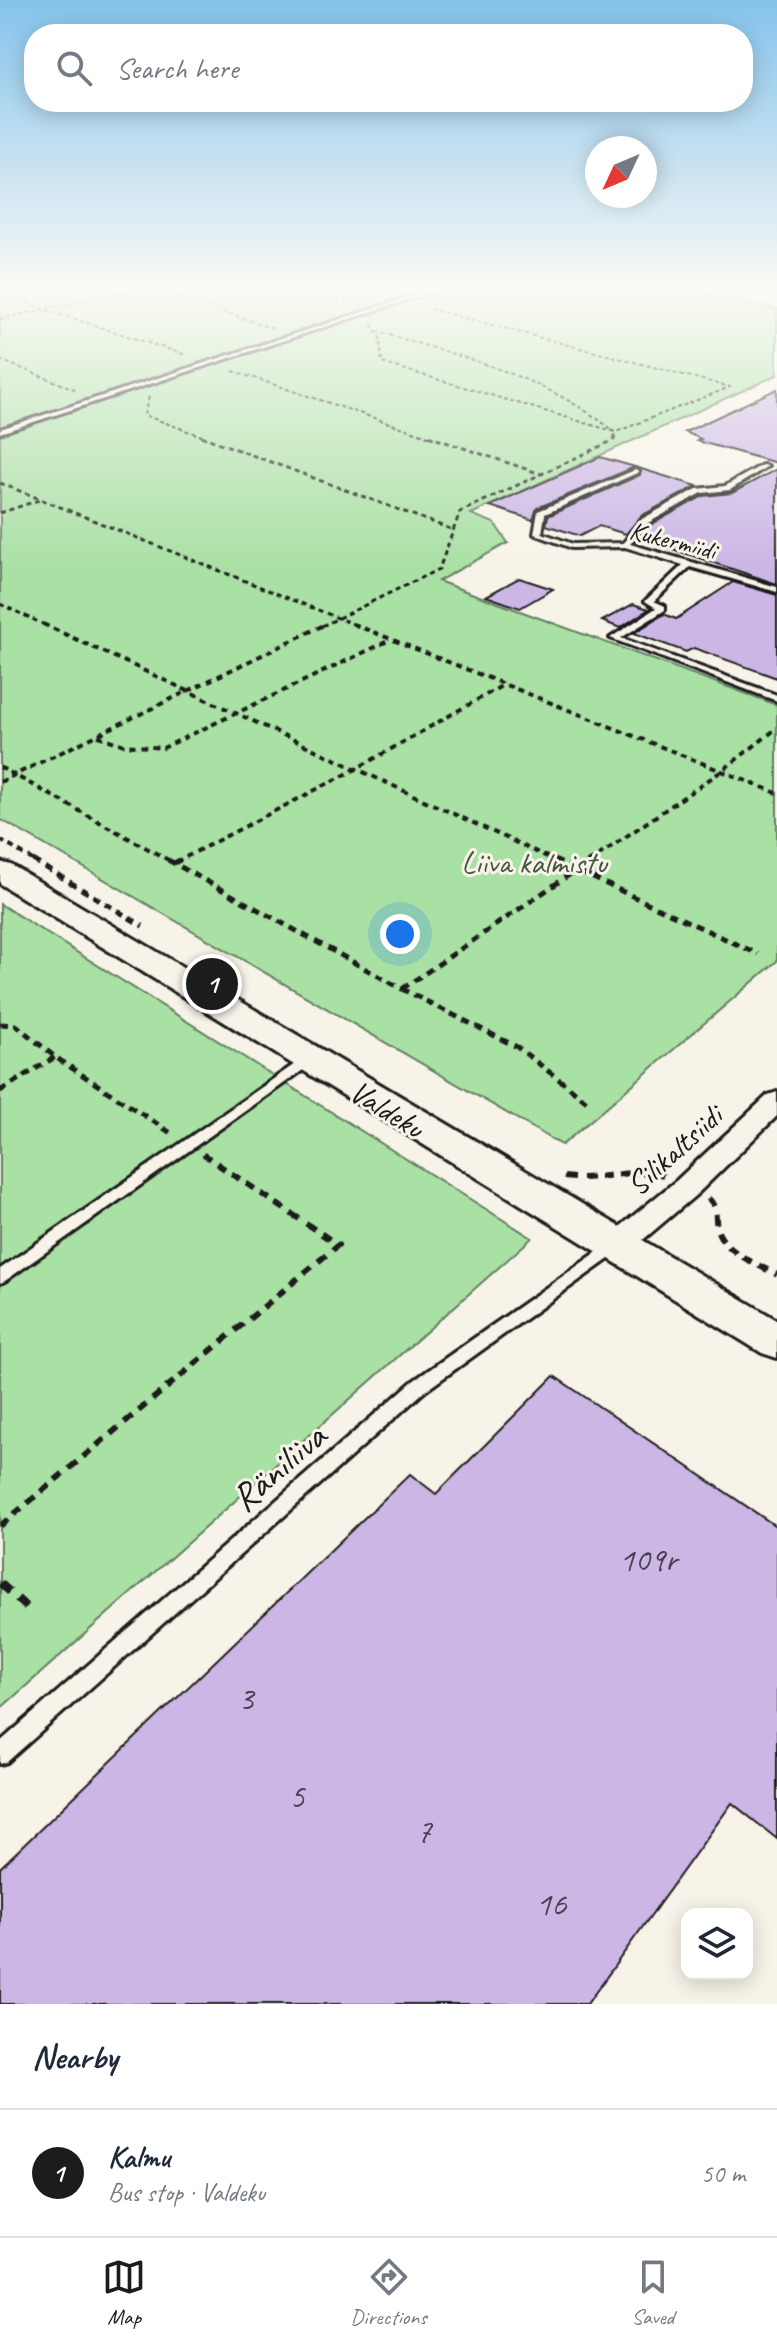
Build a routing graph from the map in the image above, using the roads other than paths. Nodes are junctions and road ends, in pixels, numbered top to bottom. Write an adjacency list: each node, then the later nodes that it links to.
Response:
1 (147, 383): 2 (lane)
2 (0, 431)
3 (764, 466): 5 (lane)
4 (635, 472): 5 (lane, Kukermiidi)
5 (625, 545): 6 (lane, Kukermiidi)
6 (689, 564): 7 (lane, Kukermiidi); 8 (lane)
7 (777, 590)
8 (777, 698)
9 (0, 871): 10 (street, Valdeku)
10 (309, 1060): 12 (street, Valdeku); 13 (lane)
11 (777, 1101): 12 (street, Silikaltsiidi)
12 (615, 1247): 14 (street, Valdeku); 15 (lane, Räniliiva)
13 (0, 1277)
14 (777, 1341)
15 (0, 1755)

